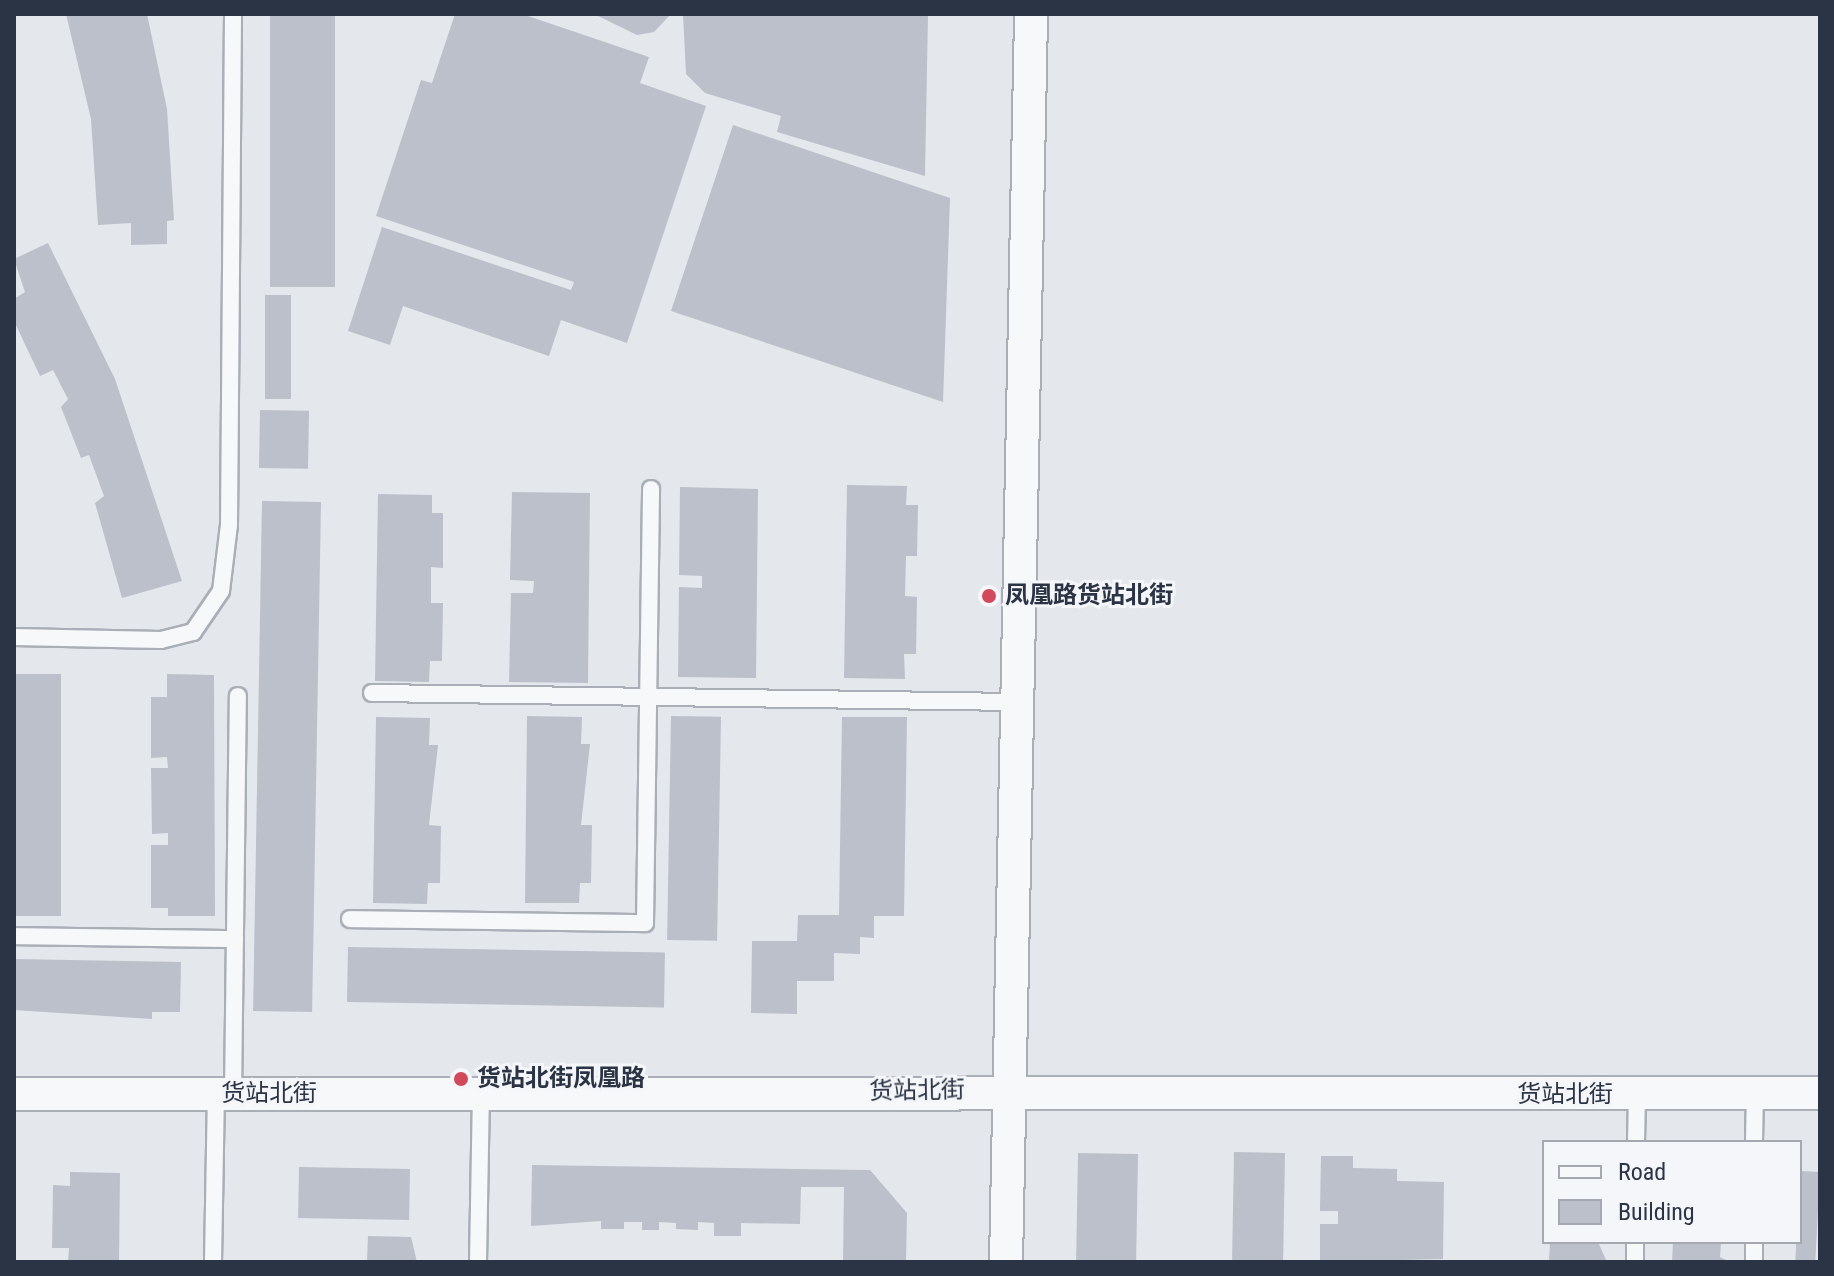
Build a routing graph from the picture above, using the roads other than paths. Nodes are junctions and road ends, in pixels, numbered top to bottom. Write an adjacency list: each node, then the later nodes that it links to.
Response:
1 (233, 14): 4 (lane)
2 (1031, 14): 8 (street)
3 (651, 489): 7 (lane)
4 (14, 637)
5 (372, 693): 7 (lane)
6 (238, 696): 11 (lane)
7 (648, 697): 8 (lane); 9 (lane)
8 (1017, 702): 12 (street)
9 (350, 919)
10 (14, 936): 11 (lane)
11 (235, 939): 16 (lane)
12 (1009, 1090): 17 (street, 货站北街); 18 (street, 货站北街); 23 (street)
13 (1755, 1092): 14 (street, 货站北街); 18 (street, 货站北街); 20 (lane)
14 (1820, 1093)
15 (14, 1094): 16 (street, 货站北街)
16 (225, 1094): 17 (street, 货站北街); 21 (lane)
17 (481, 1095): 22 (lane)
18 (1637, 1095): 19 (lane)
19 (1636, 1140)
20 (1754, 1140)
21 (213, 1262)
22 (478, 1262)
23 (1006, 1262)

